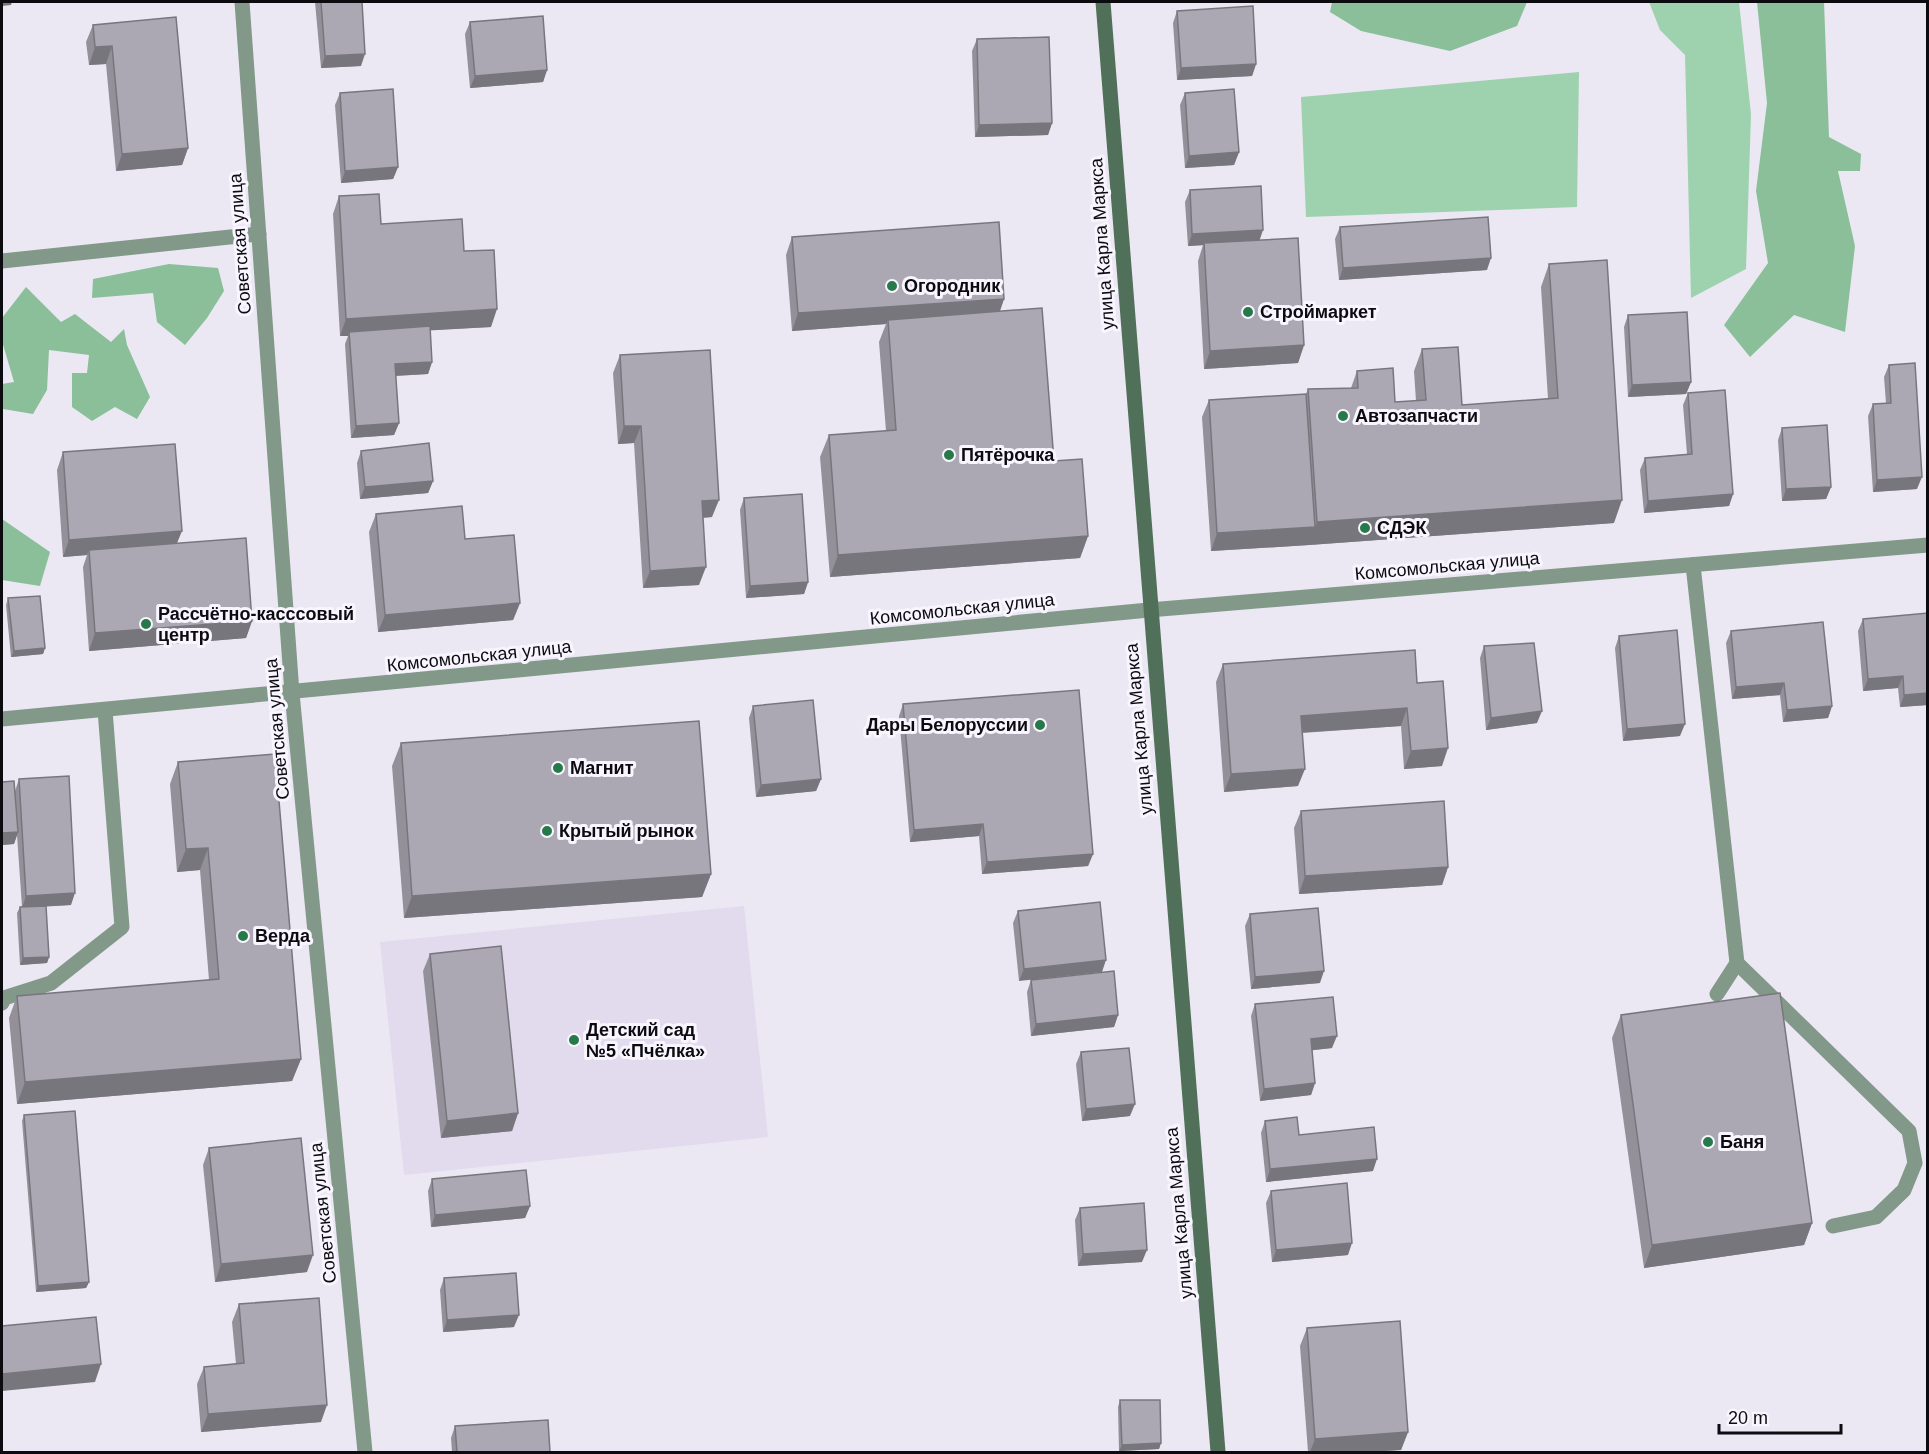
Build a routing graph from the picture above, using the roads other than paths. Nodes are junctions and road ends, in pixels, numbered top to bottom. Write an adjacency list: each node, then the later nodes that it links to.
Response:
1 (242, 2): 3 (street, Советская улица)
2 (1103, 2): 7 (main road, улица Карла Маркса)
3 (259, 234): 4 (street); 8 (street, Советская улица)
4 (2, 261)
5 (1928, 545): 6 (street, Комсомольская улица)
6 (1693, 565): 7 (street, Комсомольская улица); 11 (street)
7 (1149, 610): 8 (street, Комсомольская улица); 16 (main road, улица Карла Маркса)
8 (292, 693): 9 (street, Комсомольская улица); 15 (street, Советская улица)
9 (105, 710): 10 (street, Комсомольская улица); 13 (street)
10 (2, 719)
11 (1737, 963): 12 (street); 14 (street)
12 (1718, 994)
13 (2, 1003)
14 (1833, 1226)
15 (365, 1452)
16 (1218, 1452)

